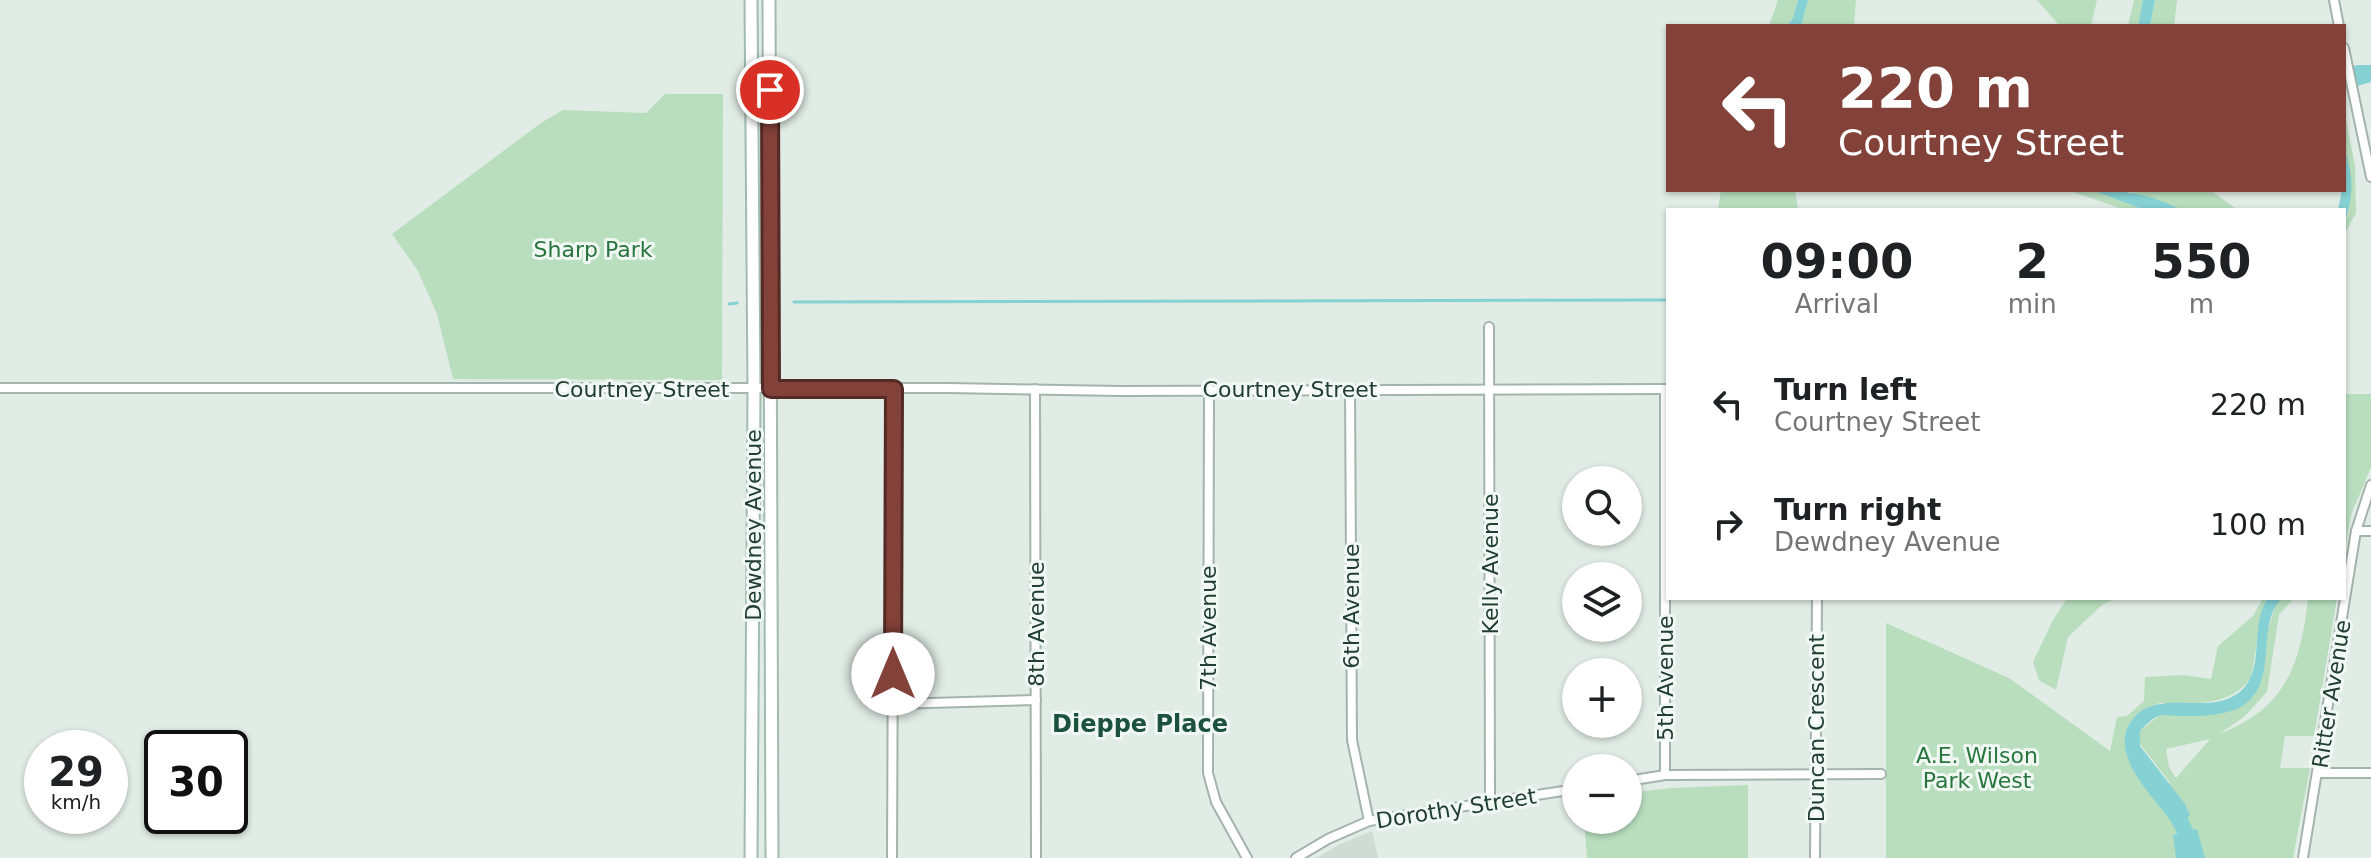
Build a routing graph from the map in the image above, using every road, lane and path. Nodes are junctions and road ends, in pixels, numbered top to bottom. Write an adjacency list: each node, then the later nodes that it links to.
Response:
1 (751, 0): 9 (main road, Dewdney Avenue)
2 (769, 0): 10 (main road, Dewdney Avenue)
3 (2334, 0): 4 (street)
4 (2339, 24)
5 (2346, 57): 6 (street)
6 (2371, 177)
7 (1489, 327): 15 (street, Kelly Avenue)
8 (0, 388): 9 (street, Courtney Street)
9 (754, 389): 10 (street, Courtney Street); 35 (main road, Dewdney Avenue)
10 (771, 389): 11 (street, Courtney Street); 36 (main road, Dewdney Avenue)
11 (894, 389): 12 (street, Courtney Street); 25 (street)
12 (1035, 389): 13 (street, Courtney Street); 24 (street, 8th Avenue)
13 (1209, 389): 14 (street, Courtney Street); 39 (street, 7th Avenue)
14 (1350, 389): 15 (street, Courtney Street); 34 (street, 6th Avenue)
15 (1488, 389): 16 (street, Courtney Street); 33 (street, Kelly Avenue)
16 (1666, 389): 18 (street, 5th Avenue)
17 (2371, 485): 19 (street, Ritter Avenue)
18 (1666, 506): 30 (street, 5th Avenue)
19 (2356, 531): 20 (street); 21 (street, Ritter Avenue)
20 (2371, 531)
21 (2346, 595)
22 (1817, 600): 28 (street, Duncan Crescent)
23 (2345, 600): 26 (street, Ritter Avenue)
24 (1036, 700): 25 (street); 38 (street, 8th Avenue)
25 (893, 704): 37 (street)
26 (2318, 773): 27 (street); 42 (street, Ritter Avenue)
27 (2371, 773)
28 (1816, 774): 29 (street); 30 (street); 41 (street, Duncan Crescent)
29 (1881, 774)
30 (1665, 775): 31 (street)
31 (1642, 779)
32 (1562, 791): 33 (street, Dorothy Street)
33 (1490, 801): 34 (street, Dorothy Street)
34 (1369, 821): 40 (street, Dorothy Street)
35 (751, 858)
36 (772, 858)
37 (892, 858)
38 (1036, 858)
39 (1247, 858)
40 (1296, 858)
41 (1815, 858)
42 (2303, 858)

